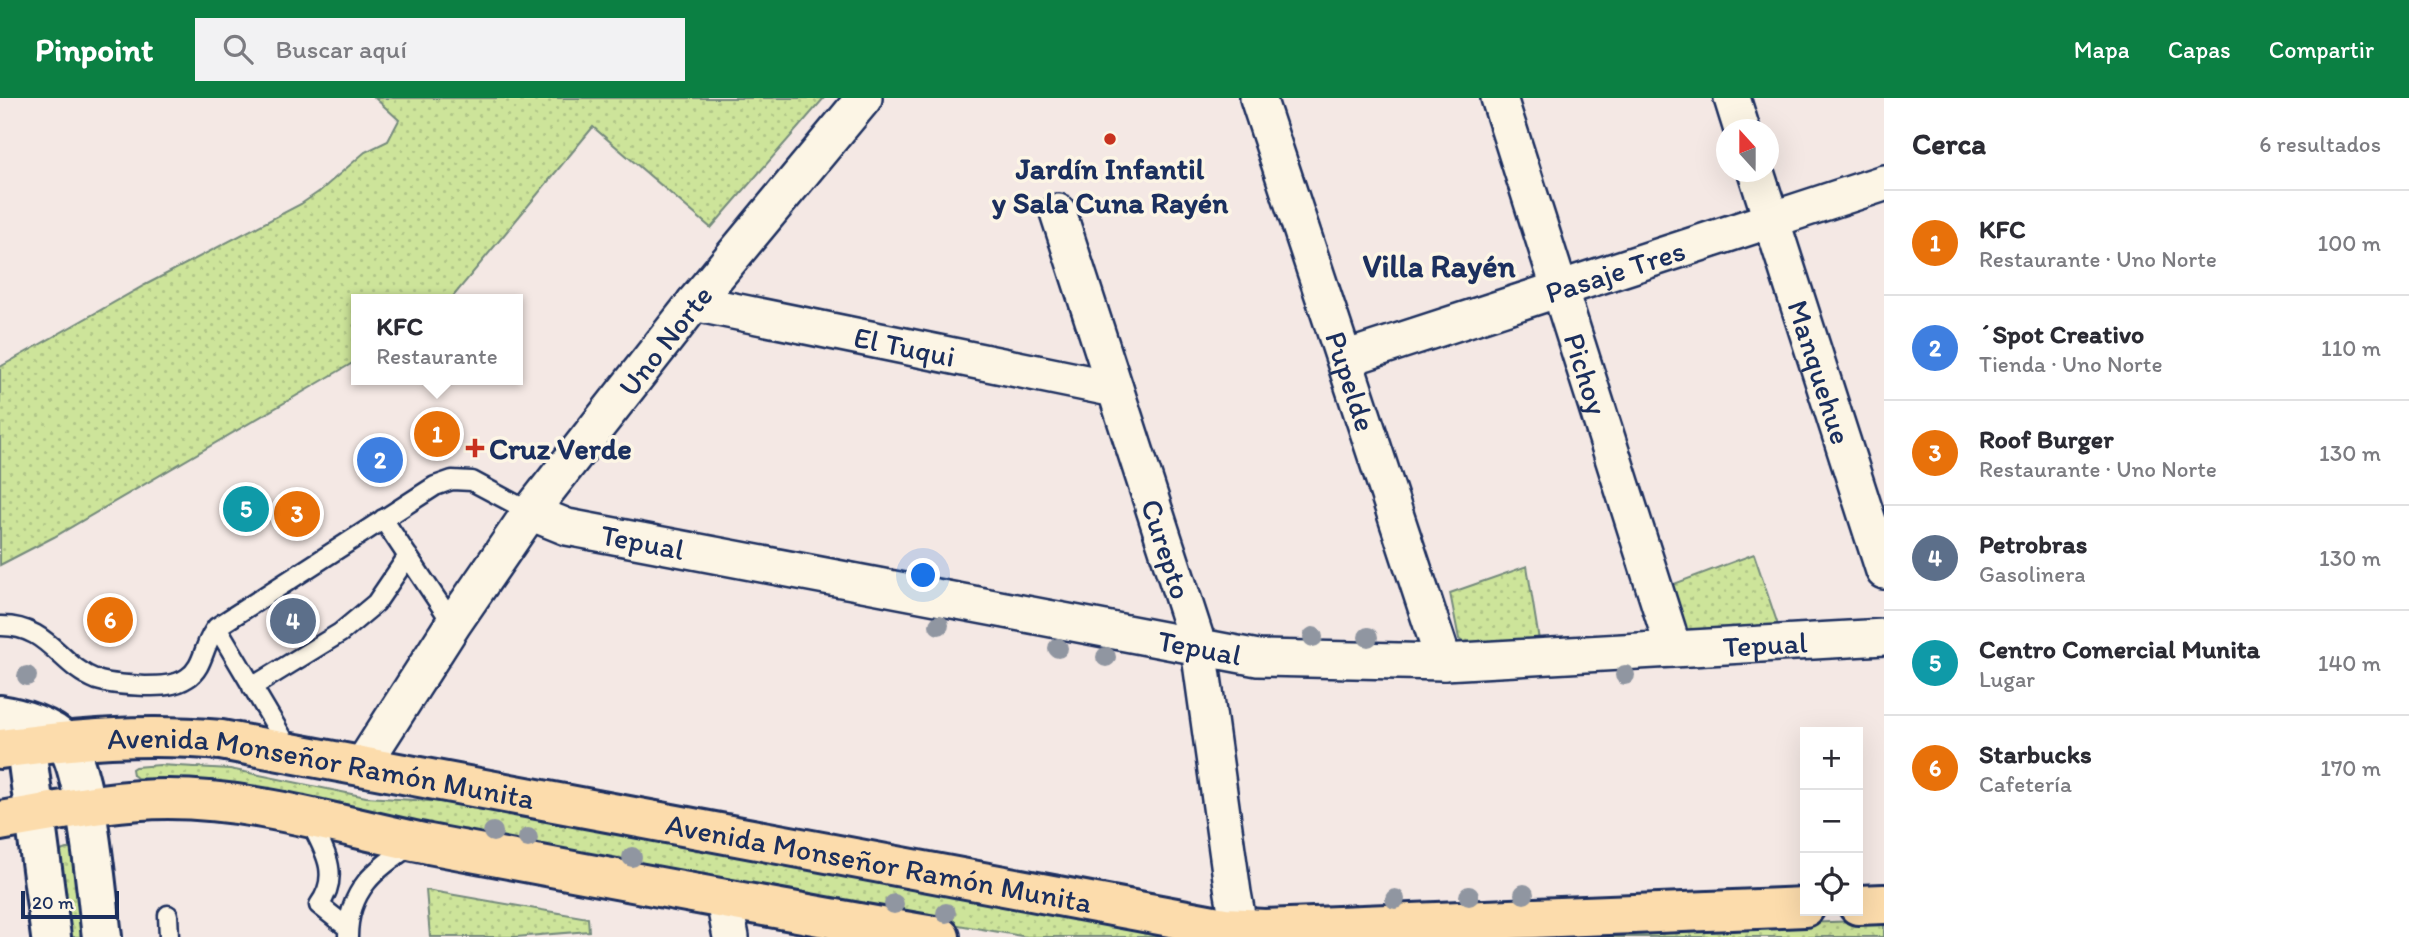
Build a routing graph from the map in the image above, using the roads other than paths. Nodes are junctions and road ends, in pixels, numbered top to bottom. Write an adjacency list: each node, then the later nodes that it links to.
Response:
1 (864, 98): 11 (street, Uno Norte)
2 (1258, 98): 12 (street, Pupelde)
3 (1499, 98): 10 (street, Pichoy)
4 (1732, 98): 5 (street)
5 (1739, 119)
6 (1759, 182): 9 (street, Manquehue)
7 (1884, 183): 9 (street, Pasaje Tres)
8 (1058, 212): 13 (street, Curepto)
9 (1771, 219): 10 (street, Pasaje Tres); 17 (street, Manquehue)
10 (1560, 288): 12 (street, Pasaje Tres); 23 (street, Pichoy)
11 (694, 303): 13 (street, El Tuqui); 14 (street, Uno Norte)
12 (1345, 359): 24 (street, Pupelde)
13 (1115, 389): 22 (street, Curepto)
14 (530, 512): 15 (lane); 18 (street, Uno Norte); 22 (street, Tepual)
15 (383, 519): 16 (lane); 20 (lane)
16 (408, 556): 18 (lane); 25 (lane)
17 (1884, 571)
18 (453, 624): 30 (street, Uno Norte)
19 (0, 626): 20 (lane)
20 (217, 627): 25 (lane)
21 (1884, 637): 23 (street, Tepual)
22 (1199, 648): 24 (street, Tepual); 41 (street, Curepto)
23 (1670, 649): 24 (street, Tepual)
24 (1444, 662)
25 (252, 687): 29 (lane)
26 (0, 715): 28 (main road)
27 (8, 739): 28 (main road, Avenida Monseñor Ramón Munita); 32 (main road)
28 (63, 741): 29 (main road, Avenida Monseñor Ramón Munita); 31 (main road)
29 (291, 753): 30 (main road, Avenida Monseñor Ramón Munita)
30 (362, 766): 41 (main road, Avenida Monseñor Ramón Munita)
31 (84, 807): 32 (main road, Avenida Monseñor Ramón Munita); 33 (main road, Avenida Monseñor Ramón Munita); 43 (main road)
32 (17, 818): 42 (main road)
33 (308, 818): 34 (main road, Avenida Monseñor Ramón Munita); 40 (lane)
34 (417, 842): 35 (main road, Avenida Monseñor Ramón Munita); 40 (lane)
35 (723, 900): 45 (street); 46 (main road, Avenida Monseñor Ramón Munita)
36 (1884, 904): 37 (main road)
37 (1863, 905)
38 (1800, 907): 41 (main road, Avenida Monseñor Ramón Munita)
39 (168, 915): 44 (lane)
40 (348, 933)
41 (1241, 933)
42 (51, 937)
43 (102, 937)
44 (169, 937)
45 (731, 937)
46 (940, 937)

